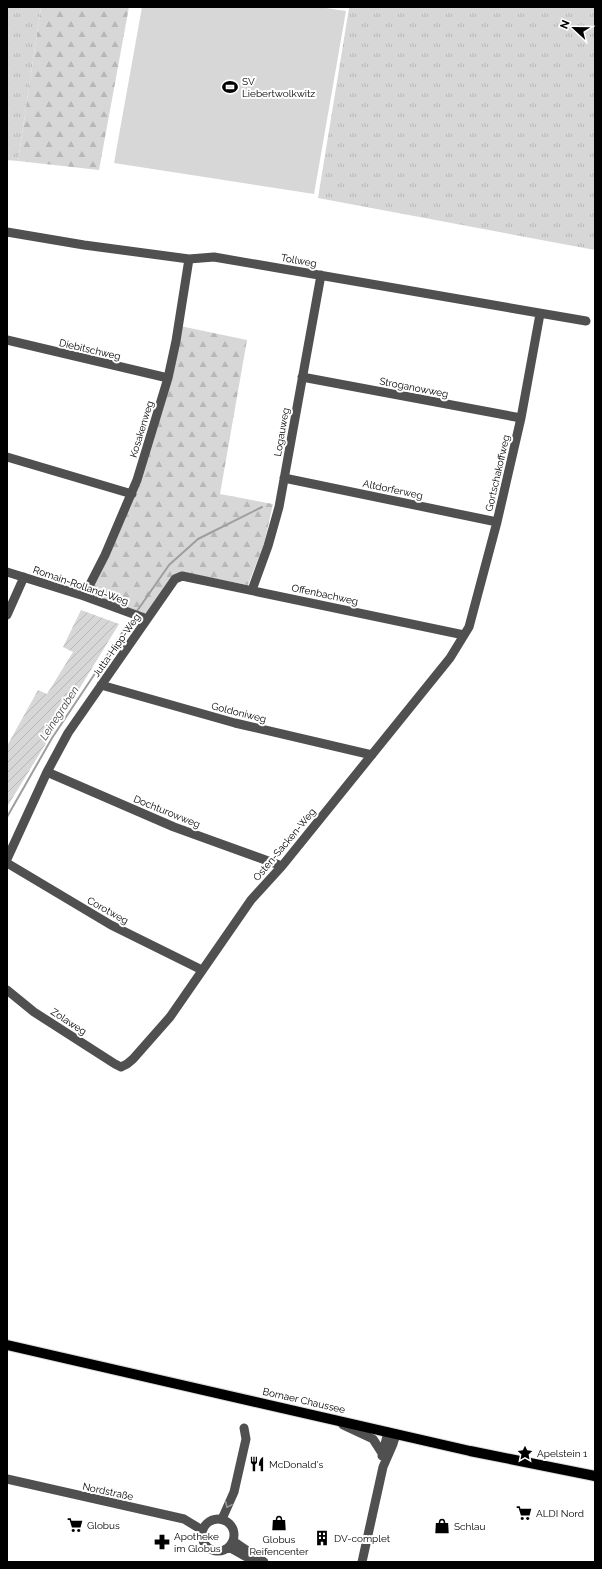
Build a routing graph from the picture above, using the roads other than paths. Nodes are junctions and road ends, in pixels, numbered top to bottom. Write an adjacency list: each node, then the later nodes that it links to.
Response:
1 (7, 232): 2 (street, Tollweg)
2 (189, 259): 3 (street, Tollweg); 8 (street, Kosakenweg)
3 (321, 275): 4 (street, Tollweg); 7 (street, Logauweg)
4 (540, 314): 5 (street, Tollweg); 9 (street, Gortschakoffweg)
5 (586, 321)
6 (7, 340): 8 (street, Diebitschweg)
7 (302, 377): 9 (street, Stroganowweg); 11 (street, Logauweg)
8 (168, 378): 12 (street, Kosakenweg)
9 (521, 418): 13 (street, Gortschakoffweg)
10 (7, 457): 12 (street)
11 (284, 478): 13 (street, Altdorferweg); 17 (street, Logauweg)
12 (132, 494): 18 (street, Kosakenweg)
13 (497, 522): 21 (street, Gortschakoffweg)
14 (7, 572): 16 (street, Romain-Rolland-Weg)
15 (182, 576): 17 (street, Offenbachweg); 20 (street, Jutta-Hipp-Weg)
16 (24, 577): 18 (street, Romain-Rolland-Weg); 19 (street)
17 (252, 590): 21 (street, Offenbachweg)
18 (84, 596): 20 (street, Romain-Rolland-Weg)
19 (7, 615)
20 (147, 619): 22 (street, Jutta-Hipp-Weg)
21 (464, 635): 23 (street, Osten-Sacken-Weg)
22 (101, 685): 23 (street, Goldoniweg); 24 (street, Jutta-Hipp-Weg)
23 (372, 755): 27 (street, Osten-Sacken-Weg)
24 (47, 772): 25 (street, Jutta-Hipp-Weg); 27 (street, Dochturowweg)
25 (7, 859)
26 (7, 863): 28 (street, Corotweg)
27 (282, 866): 28 (street, Osten-Sacken-Weg)
28 (202, 970): 30 (street, Osten-Sacken-Weg)
29 (7, 990): 30 (street, Zolaweg)
30 (121, 1067)
31 (7, 1346): 32 (main road, Bornaer Chaussee)
32 (327, 1418): 34 (main road, Bornaer Chaussee); 35 (street)
33 (244, 1428): 39 (street, one-way to 39)
34 (392, 1433): 35 (street); 36 (street); 37 (main road, Bornaer Chaussee)
35 (382, 1453): 36 (street)
36 (383, 1467): 44 (street)
37 (595, 1476)
38 (7, 1480): 40 (street, Nordstraße)
39 (222, 1519): 40 (street); 41 (street)
40 (202, 1530): 41 (street)
41 (231, 1544): 42 (street); 43 (street)
42 (256, 1562)
43 (264, 1562)
44 (362, 1562)

